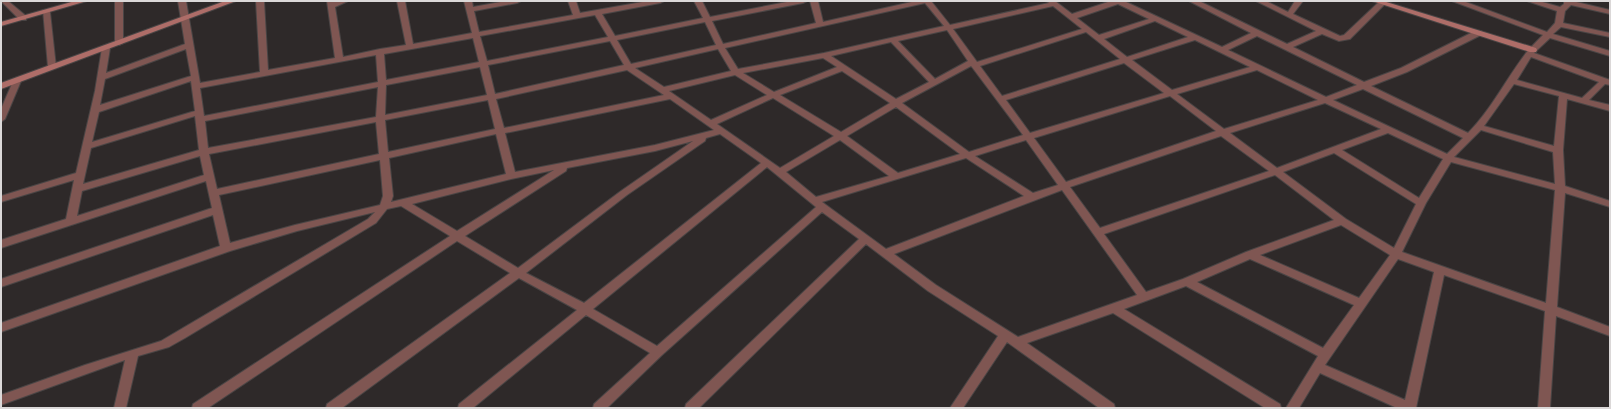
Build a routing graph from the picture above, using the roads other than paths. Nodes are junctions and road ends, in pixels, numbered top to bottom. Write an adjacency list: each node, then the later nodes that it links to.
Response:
1 (4, 1): 34 (street)
2 (83, 1): 28 (street)
3 (119, 1): 53 (street)
4 (182, 1): 35 (street)
5 (232, 1): 35 (street)
6 (260, 1): 72 (street)
7 (344, 1): 25 (street)
8 (402, 1): 55 (street)
9 (468, 1): 27 (street)
10 (517, 1): 27 (street)
11 (572, 1): 32 (street)
12 (660, 1): 30 (street)
13 (698, 1): 37 (street)
14 (803, 1): 37 (street)
15 (814, 1): 39 (street)
16 (926, 1): 39 (street); 41 (street)
17 (1208, 1): 24 (street)
18 (1260, 1): 31 (street)
19 (1299, 1): 31 (street)
20 (1456, 1): 47 (street)
21 (1531, 1): 26 (street)
22 (1053, 2): 33 (street); 41 (street)
23 (1380, 2): 43 (street); 45 (street)
24 (1196, 3): 44 (street)
25 (331, 4): 64 (street)
26 (1565, 4): 29 (street); 40 (street)
27 (470, 10): 46 (street)
28 (46, 12): 34 (street); 68 (street)
29 (1610, 12)
30 (598, 13): 32 (street); 51 (street)
31 (1289, 15): 43 (street)
32 (577, 16): 46 (street)
33 (1070, 17): 36 (street); 42 (street)
34 (23, 18): 38 (street)
35 (184, 19): 53 (street); 54 (street)
36 (1155, 19): 49 (street); 50 (street)
37 (708, 21): 51 (street); 56 (street)
38 (1, 24)
39 (820, 24): 56 (street)
40 (1559, 24): 47 (street); 48 (street)
41 (949, 28): 52 (street); 66 (street)
42 (1086, 30): 49 (street); 66 (street)
43 (1321, 31): 57 (street)
44 (1257, 33): 57 (street); 60 (street)
45 (1478, 33): 61 (street); 81 (street)
46 (477, 34): 55 (street); 67 (street)
47 (1549, 35): 61 (street); 62 (street)
48 (1610, 35)
49 (1098, 38): 65 (street)
50 (1194, 38): 60 (street); 65 (street)
51 (612, 39): 67 (street); 69 (street)
52 (893, 40): 63 (street); 77 (street)
53 (119, 43): 58 (street)
54 (189, 44): 74 (street); 76 (street)
55 (410, 46): 59 (street)
56 (720, 46): 69 (street); 73 (street)
57 (1286, 47): 81 (street)
58 (106, 48): 68 (street); 74 (street)
59 (380, 51): 64 (street); 80 (street)
60 (1221, 51): 70 (street)
61 (1531, 52): 78 (street); 79 (street)
62 (1610, 54)
63 (824, 55): 71 (street); 73 (street)
64 (339, 59): 72 (street)
65 (1126, 60): 84 (street); 88 (street)
66 (973, 63): 77 (street); 88 (street)
67 (484, 64): 80 (street); 87 (street)
68 (52, 67): 75 (street)
69 (629, 67): 83 (street); 87 (street)
70 (1258, 67): 84 (street); 89 (street)
71 (842, 68): 85 (street); 91 (street)
72 (264, 72): 76 (street)
73 (736, 72): 83 (street); 85 (street)
74 (102, 77): 93 (street)
75 (17, 81): 82 (street); 95 (street)
76 (195, 81): 93 (street); 94 (street)
77 (933, 82): 91 (street)
78 (1512, 82): 86 (street); 98 (street)
79 (1607, 82): 90 (street)
80 (382, 83): 94 (street); 96 (street)
81 (1363, 85): 89 (street); 106 (street)
82 (1, 86)
83 (668, 93): 97 (street); 100 (street)
84 (1171, 94): 102 (street); 105 (street)
85 (773, 95): 97 (street); 104 (street)
86 (1563, 96): 90 (street); 109 (street)
87 (492, 97): 96 (street); 100 (street)
88 (1001, 99): 105 (street)
89 (1326, 100): 99 (street); 102 (street)
90 (1583, 101): 92 (street)
91 (896, 103): 104 (street); 111 (street)
92 (1610, 108)
93 (95, 110): 107 (street)
94 (200, 116): 107 (street); 110 (street)
95 (1, 119)
96 (380, 119): 110 (street); 112 (street)
97 (711, 123): 101 (street)
98 (1479, 127): 106 (street); 109 (street)
99 (1387, 130): 108 (street); 113 (street)
100 (500, 131): 112 (street); 120 (street)
101 (722, 131): 103 (street); 114 (street)
102 (1223, 132): 117 (street); 122 (street)
103 (706, 136): 115 (street); 145 (street)
104 (841, 136): 116 (street); 121 (street)
105 (1028, 136): 111 (street); 122 (street)
106 (1468, 137): 113 (street)
107 (85, 147): 118 (street)
108 (1334, 149): 117 (street); 129 (street)
109 (1558, 150): 123 (street)
110 (204, 152): 119 (street); 124 (street)
111 (966, 154): 121 (street); 126 (street)
112 (383, 156): 125 (street); 132 (street)
113 (1448, 158): 123 (street); 129 (street)
114 (767, 163): 116 (street); 151 (street)
115 (568, 166): 120 (street); 137 (street)
116 (780, 172): 130 (street)
117 (1275, 172): 135 (street); 136 (street)
118 (79, 175): 124 (street); 127 (street)
119 (210, 176): 125 (street); 134 (street)
120 (511, 176): 128 (street)
121 (897, 177): 130 (street)
122 (1063, 187): 126 (street); 136 (street)
123 (1560, 188): 131 (street); 152 (street)
124 (76, 189): 134 (street)
125 (214, 193): 133 (street)
126 (1032, 197): 141 (street)
127 (1, 199)
128 (403, 203): 132 (street); 137 (street)
129 (1421, 203): 142 (street)
130 (819, 204): 138 (street); 157 (street)
131 (1610, 204)
132 (385, 206): 140 (street); 158 (street)
133 (217, 210): 140 (street); 147 (street)
134 (71, 221): 139 (street)
135 (1342, 221): 142 (street); 143 (street)
136 (1097, 233): 148 (street)
137 (457, 236): 145 (street); 164 (street)
138 (865, 239): 141 (street); 168 (street)
139 (1, 244)
140 (226, 248): 153 (street)
141 (884, 254): 155 (street)
142 (1396, 254): 144 (street); 149 (street)
143 (1250, 255): 146 (street); 149 (street)
144 (1440, 270): 152 (street); 172 (street)
145 (518, 273): 151 (street); 165 (street)
146 (1187, 282): 148 (street); 159 (street)
147 (1, 283)
148 (1144, 297): 150 (street)
149 (1360, 304): 159 (street)
150 (1114, 308): 156 (street); 170 (street)
151 (585, 309): 157 (street); 166 (street)
152 (1551, 309): 154 (street); 173 (street)
153 (1, 328)
154 (1610, 332)
155 (1006, 334): 156 (street); 169 (street)
156 (1017, 342): 162 (street)
157 (658, 352): 167 (street)
158 (134, 353): 161 (street); 163 (street)
159 (1325, 354): 160 (street)
160 (1317, 367): 171 (street); 172 (street)
161 (1, 400)
162 (1101, 406)
163 (120, 408)
164 (198, 408)
165 (332, 408)
166 (464, 408)
167 (600, 408)
168 (691, 408)
169 (956, 408)
170 (1275, 408)
171 (1292, 408)
172 (1410, 408)
173 (1544, 408)

